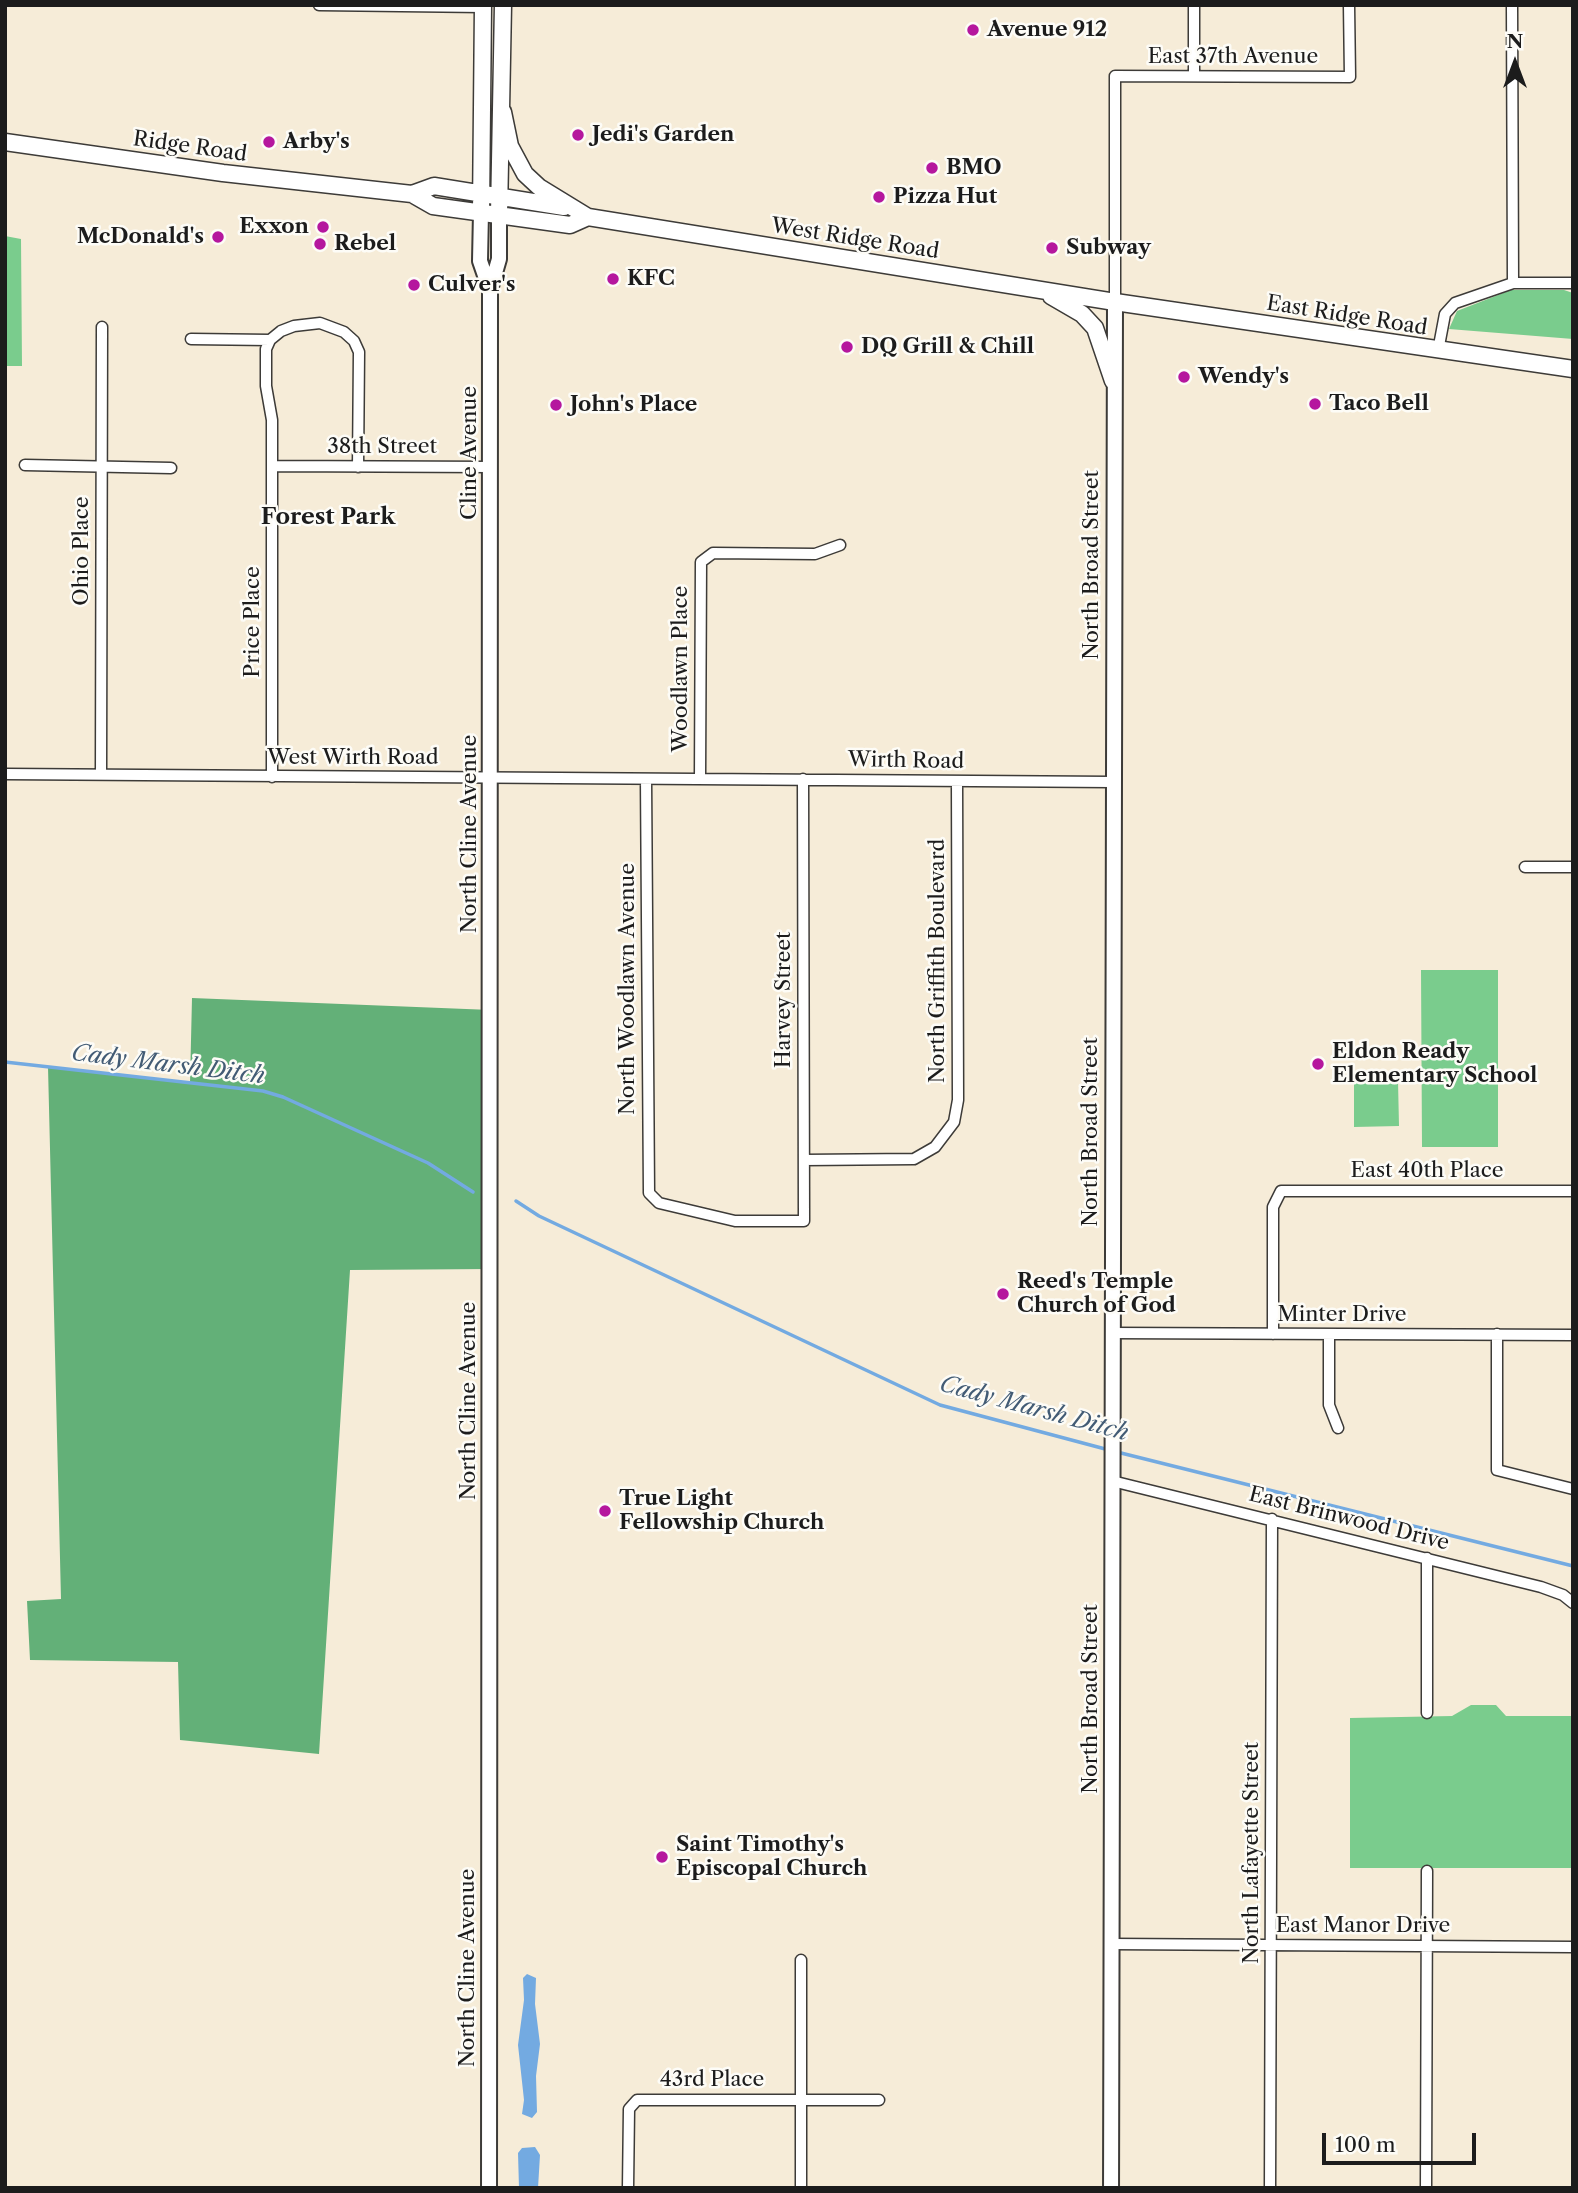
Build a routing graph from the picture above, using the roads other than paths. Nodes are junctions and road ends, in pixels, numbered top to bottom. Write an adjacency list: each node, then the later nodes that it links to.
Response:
1 (319, 5): 6 (street)
2 (503, 5): 9 (main road, Cline Avenue)
3 (1194, 5): 8 (street)
4 (1349, 5): 8 (street, East 37th Avenue)
5 (1512, 5): 16 (street)
6 (483, 6): 12 (main road, Cline Avenue)
7 (1115, 76): 8 (street, East 37th Avenue); 20 (street, North Broad Street)
8 (1194, 76)
9 (503, 113): 12 (main road, Cline Avenue); 14 (main road)
10 (5, 142): 11 (main road, Ridge Road)
11 (412, 194): 12 (main road, Ridge Road); 13 (main road, Ridge Road)
12 (491, 194): 13 (main road, Cline Avenue); 14 (main road, West Ridge Road); 15 (main road, Cline Avenue)
13 (481, 212): 15 (main road, Ridge Road); 18 (street, Cline Avenue)
14 (581, 213): 15 (main road, West Ridge Road); 19 (main road, West Ridge Road)
15 (499, 214): 18 (street, Cline Avenue)
16 (1513, 283): 17 (street); 24 (street)
17 (1573, 283)
18 (490, 290): 31 (street, Cline Avenue)
19 (1040, 290): 20 (main road, West Ridge Road); 26 (main road)
20 (1115, 302): 24 (main road, East Ridge Road); 26 (street, North Broad Street)
21 (102, 327): 28 (street, Ohio Place)
22 (191, 339): 23 (street)
23 (271, 340): 29 (street, Price Place); 30 (street)
24 (1438, 351): 25 (main road, East Ridge Road)
25 (1573, 369)
26 (1113, 381): 43 (street, North Broad Street)
27 (25, 465): 28 (street)
28 (102, 466): 32 (street); 36 (street, Ohio Place)
29 (272, 466): 30 (street, 38th Street); 37 (street, Price Place)
30 (358, 467): 31 (street, 38th Street)
31 (491, 467): 34 (street, Cline Avenue)
32 (171, 468)
33 (839, 545): 40 (street, Woodlawn Place)
34 (491, 615): 38 (street, North Cline Avenue)
35 (5, 774): 36 (street, West Wirth Road)
36 (101, 775): 37 (street, West Wirth Road)
37 (272, 777): 38 (street, West Wirth Road)
38 (492, 778): 39 (street, West Wirth Road); 69 (street, North Cline Avenue)
39 (646, 779): 40 (street, West Wirth Road); 48 (street, North Woodlawn Avenue)
40 (700, 779): 41 (street, Wirth Road)
41 (803, 779): 42 (street, Wirth Road); 46 (street, Harvey Street)
42 (957, 782): 43 (street, Wirth Road); 46 (street, North Griffith Boulevard)
43 (1112, 782): 49 (street, North Broad Street)
44 (1525, 867): 45 (street)
45 (1573, 867)
46 (804, 1160): 48 (street, Harvey Street)
47 (1573, 1191): 50 (street, East 40th Place)
48 (804, 1221)
49 (1112, 1332): 50 (street, Minter Drive); 55 (street, North Broad Street)
50 (1273, 1334): 51 (street, Minter Drive)
51 (1329, 1334): 52 (street, Minter Drive); 54 (street)
52 (1497, 1334): 53 (street, Minter Drive); 56 (street)
53 (1573, 1335)
54 (1338, 1428)
55 (1112, 1481): 57 (street, East Brinwood Drive); 62 (street, North Broad Street)
56 (1573, 1489)
57 (1272, 1519): 58 (street, East Brinwood Drive); 63 (street, North Lafayette Street)
58 (1427, 1558): 59 (street, East Brinwood Drive); 60 (street)
59 (1573, 1603)
60 (1427, 1713)
61 (1427, 1871): 64 (street)
62 (1111, 1944): 63 (street, East Manor Drive); 72 (street, North Broad Street)
63 (1270, 1945): 64 (street, East Manor Drive); 73 (street, North Lafayette Street)
64 (1426, 1946): 65 (street, East Manor Drive); 74 (street)
65 (1573, 1947)
66 (801, 1960): 67 (street)
67 (801, 2099): 68 (street, 43rd Place); 70 (street, 43rd Place); 71 (street)
68 (879, 2100)
69 (489, 2188)
70 (628, 2188)
71 (800, 2188)
72 (1111, 2188)
73 (1270, 2188)
74 (1426, 2188)

